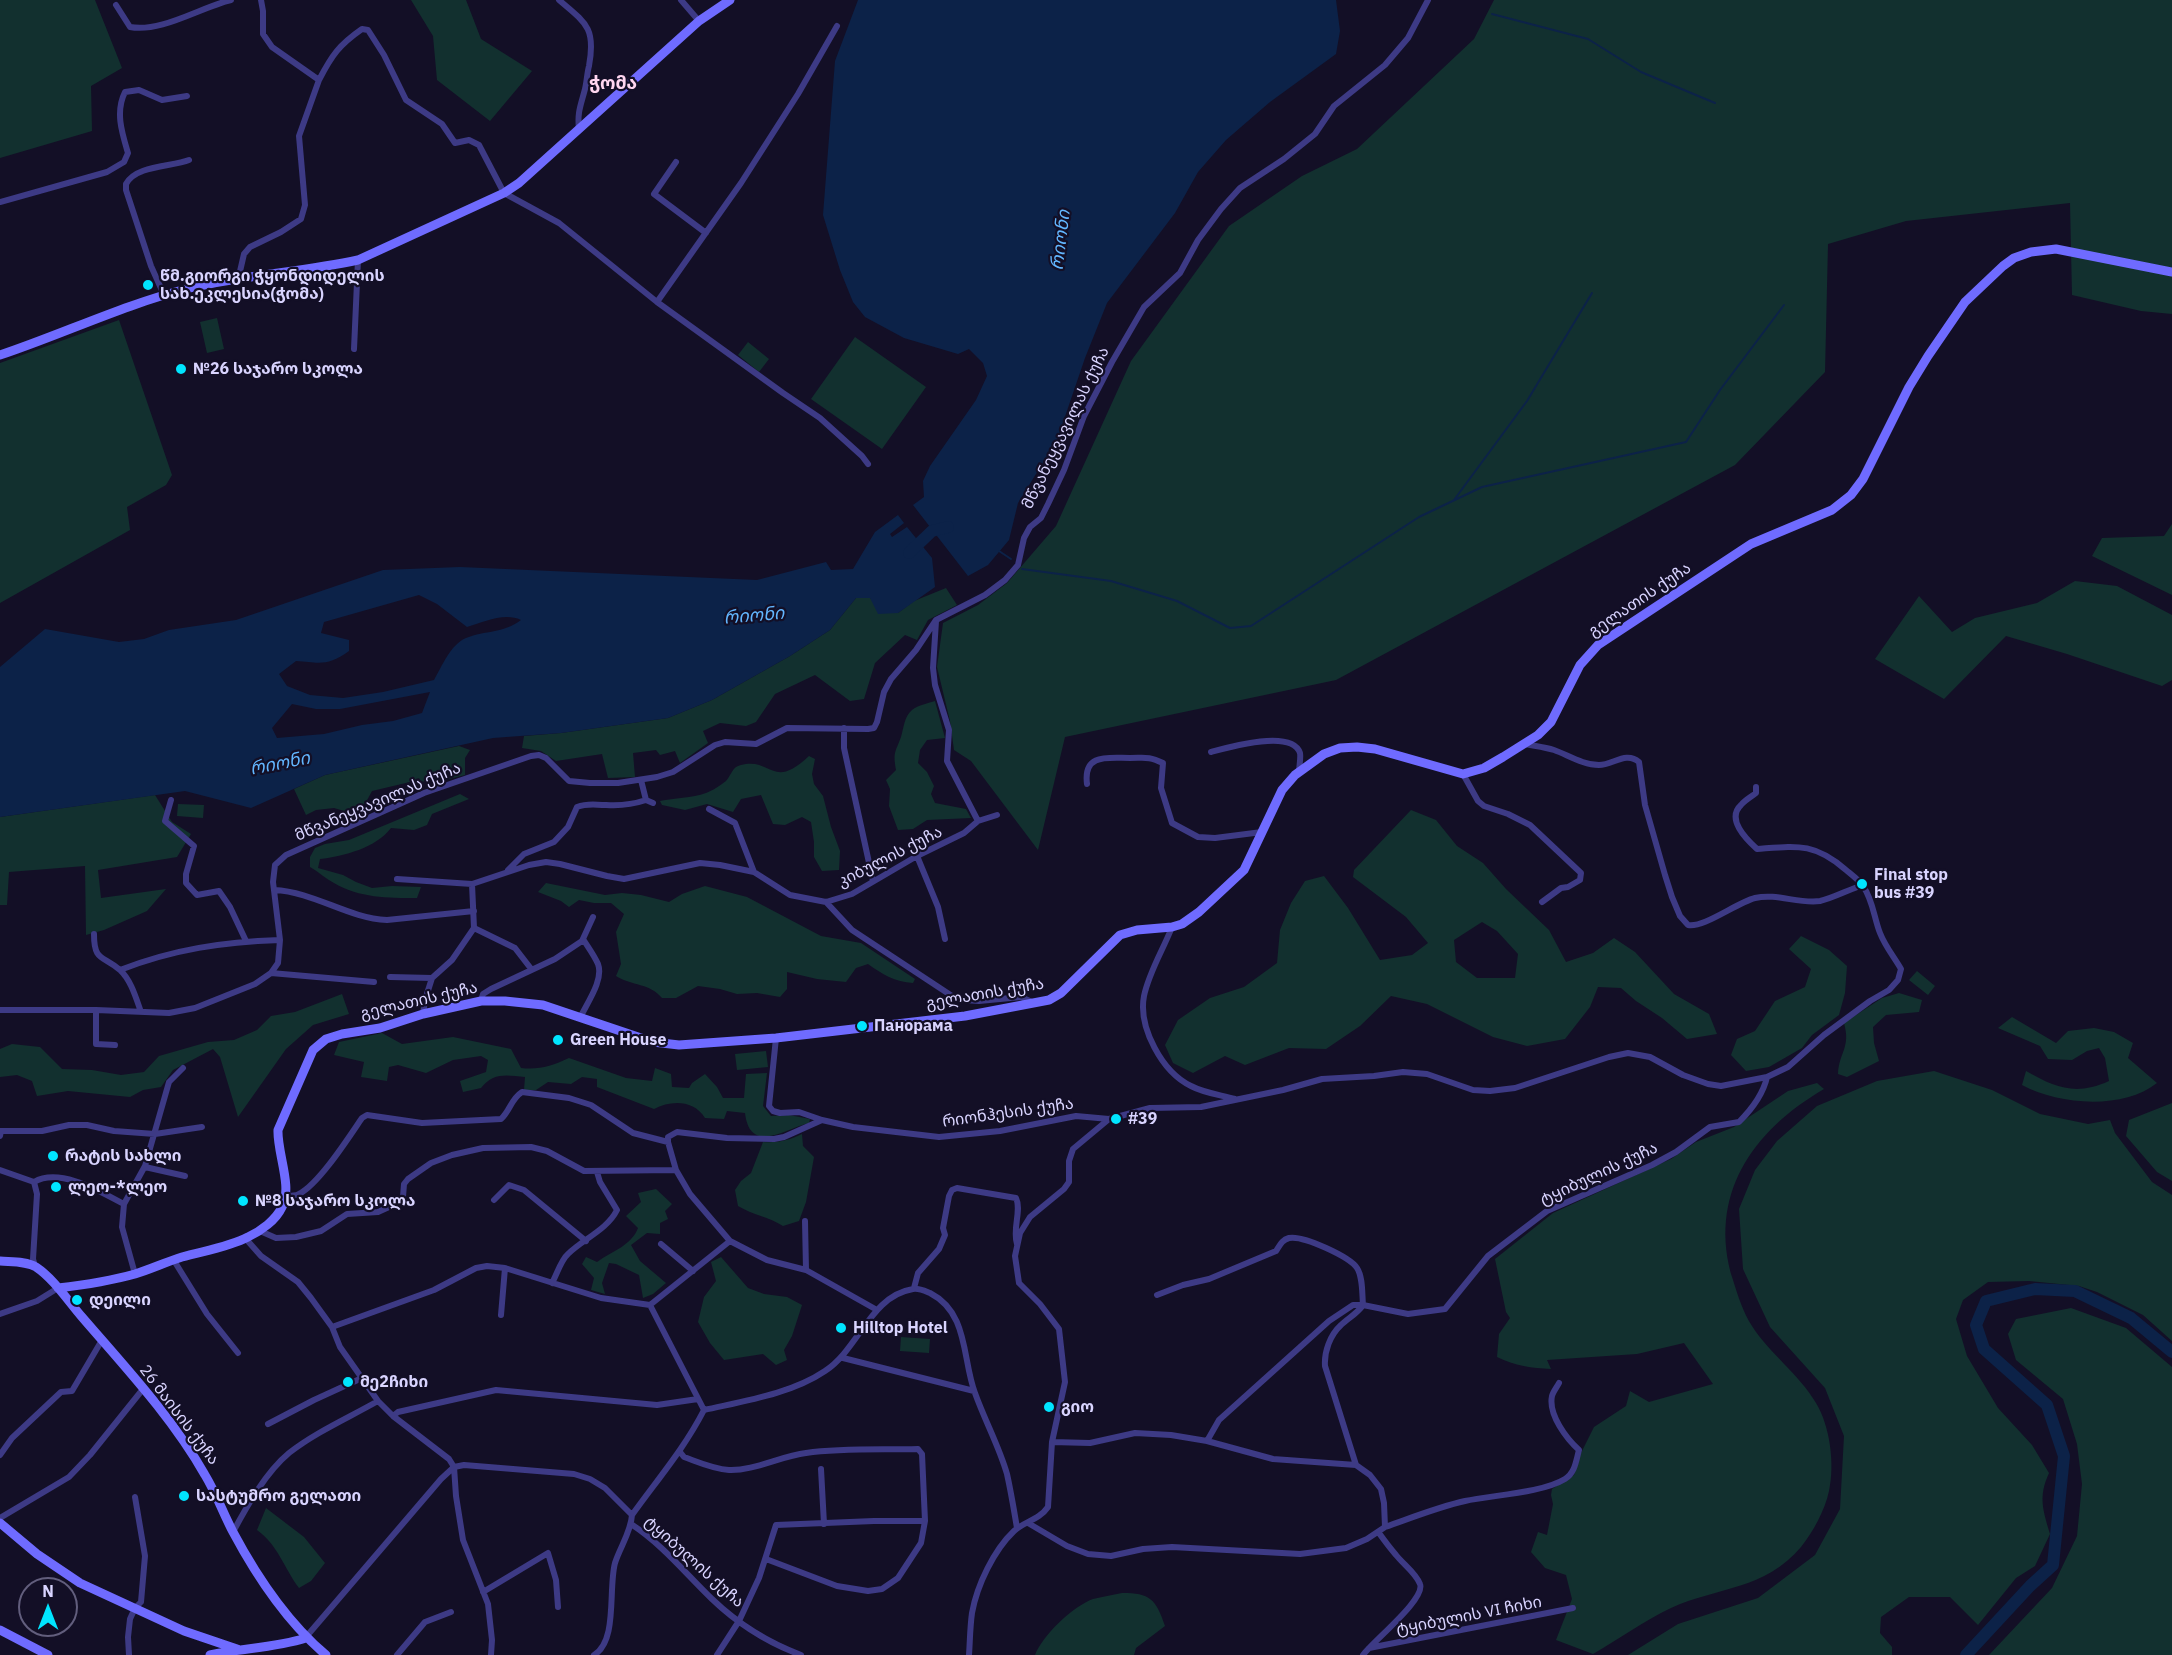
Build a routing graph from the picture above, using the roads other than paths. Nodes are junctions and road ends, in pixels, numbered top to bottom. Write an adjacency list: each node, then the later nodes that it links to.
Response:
1 (231, 0): 7 (street)
2 (261, 0): 10 (street)
3 (559, 0): 12 (street)
4 (681, 0): 8 (street)
5 (730, 0): 8 (main road)
6 (1428, 0): 26 (street, მწვანეყვავილას ქუჩა)
7 (116, 5)
8 (699, 21): 12 (main road)
9 (837, 26): 17 (street)
10 (320, 80): 15 (street); 20 (street)
11 (187, 96): 16 (street)
12 (579, 129): 15 (main road)
13 (189, 160): 21 (street)
14 (676, 162): 17 (street)
15 (504, 193): 18 (main road); 22 (street)
16 (0, 202)
17 (706, 233): 22 (street)
18 (358, 260): 20 (main road); 23 (street)
19 (2172, 272): 28 (main road, გელათის ქუჩა)
20 (238, 280): 21 (main road)
21 (164, 295): 24 (main road)
22 (657, 302): 25 (street)
23 (354, 349)
24 (0, 355)
25 (868, 464)
26 (936, 620): 27 (street, მწვანეყვავილას ქუჩა); 38 (street)
27 (844, 728): 32 (street, მწვანეყვავილას ქუჩა); 44 (street)
28 (1525, 744): 31 (main road, გელათის ქუჩა); 46 (street)
29 (1211, 752): 30 (street)
30 (1299, 772): 31 (main road, გელათის ქუჩა); 39 (main road, გელათის ქუჩა)
31 (1464, 774): 49 (street)
32 (641, 780): 42 (street); 47 (street, მწვანეყვავილას ქუჩა)
33 (1087, 784): 39 (street)
34 (1756, 787): 46 (street)
35 (171, 800): 58 (street)
36 (709, 809): 41 (street)
37 (997, 815): 38 (street, კიბულის ქუჩა)
38 (978, 821): 40 (street, კიბულის ქუჩა)
39 (1262, 832): 52 (main road, გელათის ქუჩა)
40 (917, 856): 44 (street, კიბულის ქუჩა); 57 (street)
41 (754, 872): 42 (street, კიბულის ქუჩა); 48 (street, კიბულის ქუჩა)
42 (505, 873): 45 (street, კიბულის ქუჩა)
43 (397, 879): 45 (street)
44 (873, 881): 48 (street, კიბულის ქუჩა)
45 (472, 884): 50 (street)
46 (1863, 885): 75 (street)
47 (274, 890): 50 (street); 55 (street)
48 (826, 902): 66 (street)
49 (1542, 902)
50 (474, 911): 53 (street)
51 (593, 917): 56 (street)
52 (1172, 927): 66 (main road, გელათის ქუჩა); 76 (street)
53 (474, 928): 60 (street); 63 (street)
54 (94, 934): 59 (street)
55 (280, 939): 58 (street); 61 (street)
56 (584, 939): 60 (street); 71 (street)
57 (945, 939)
58 (246, 941): 59 (street)
59 (120, 970): 69 (street)
60 (532, 970): 65 (street)
61 (271, 974): 64 (street); 69 (street)
62 (390, 977): 63 (street)
63 (432, 978): 70 (street)
64 (374, 982)
65 (481, 1001): 70 (main road, გელათის ქუჩა); 71 (main road, გელათის ქუჩა)
66 (1035, 1003): 72 (main road, გელათის ქუჩა)
67 (96, 1010): 68 (street); 69 (street); 73 (street)
68 (0, 1011)
69 (141, 1012)
70 (423, 1014): 89 (main road, გელათის ქუჩა)
71 (580, 1018): 72 (main road, გელათის ქუჩა)
72 (776, 1038): 78 (street, რიონჰესის ქუჩა)
73 (115, 1045)
74 (183, 1068): 80 (street)
75 (1767, 1077): 76 (street); 111 (street, ტყიბულის ქუჩა)
76 (1238, 1100): 77 (street)
77 (1109, 1119): 78 (street, რიონჰესის ქუჩა); 98 (street)
78 (822, 1120): 82 (street)
79 (202, 1127): 80 (street)
80 (155, 1134): 81 (street); 83 (street)
81 (0, 1136)
82 (668, 1142): 85 (street); 89 (street)
83 (145, 1167): 87 (street); 91 (street)
84 (0, 1170): 88 (street)
85 (676, 1170): 86 (street); 96 (street)
86 (597, 1172): 93 (street); 95 (street)
87 (185, 1176)
88 (34, 1182): 91 (street); 101 (street)
89 (285, 1196): 93 (main road)
90 (494, 1200): 95 (street)
91 (124, 1204): 105 (street)
92 (805, 1221): 104 (street)
93 (260, 1231): 94 (main road)
94 (246, 1239): 99 (main road); 115 (street)
95 (586, 1241): 106 (street)
96 (730, 1241): 103 (street); 104 (street)
97 (661, 1244): 103 (street)
98 (1017, 1245): 108 (street); 129 (street)
99 (173, 1260): 105 (main road); 117 (street)
100 (0, 1261): 101 (main road)
101 (35, 1266): 107 (main road)
102 (505, 1268): 106 (street); 114 (street); 115 (street)
103 (693, 1270): 110 (street)
104 (806, 1270): 112 (street)
105 (135, 1274): 107 (main road)
106 (552, 1283): 110 (street)
107 (58, 1288): 113 (street); 116 (main road, 26 მაისის ქუჩა)
108 (914, 1288): 112 (street); 122 (street)
109 (1157, 1295): 111 (street)
110 (650, 1305): 123 (street)
111 (1363, 1305): 128 (street); 132 (street)
112 (877, 1310): 118 (street)
113 (0, 1314)
114 (501, 1314)
115 (332, 1326): 119 (street)
116 (102, 1340): 121 (main road, 26 მაისის ქუჩა); 131 (street)
117 (238, 1353)
118 (843, 1358): 122 (street); 125 (street)
119 (362, 1378): 124 (street); 127 (street)
120 (1559, 1383): 142 (street)
121 (143, 1389): 137 (street); 144 (main road, 26 მაისის ქუჩა)
122 (974, 1391): 143 (street)
123 (698, 1399): 125 (street); 126 (street)
124 (378, 1401): 126 (street); 144 (street)
125 (704, 1410): 130 (street)
126 (393, 1416): 133 (street)
127 (268, 1424)
128 (1207, 1441): 129 (street); 132 (street)
129 (1052, 1442): 139 (street)
130 (680, 1452): 136 (street); 138 (street)
131 (0, 1455)
132 (1356, 1465): 142 (street)
133 (454, 1467): 136 (street, ტყიბულის ქუჩა); 147 (street); 154 (street)
134 (821, 1469): 141 (street)
135 (135, 1497): 149 (street)
136 (632, 1515): 140 (street)
137 (0, 1521): 149 (main road)
138 (925, 1521): 141 (street); 146 (street)
139 (1029, 1523): 143 (street); 145 (street)
140 (631, 1524): 152 (street, ტყიბულის ქუჩა); 163 (street)
141 (824, 1524): 146 (street)
142 (1385, 1527): 145 (street)
143 (1017, 1528): 166 (street)
144 (233, 1532): 154 (main road, 26 მაისის ქუჩა)
145 (1379, 1533): 155 (street)
146 (766, 1559): 152 (street)
147 (483, 1592): 148 (street); 162 (street)
148 (558, 1607)
149 (135, 1608): 156 (main road); 158 (street)
150 (1573, 1608): 155 (street, ტყიბულის VI ჩიხი)
151 (451, 1612): 161 (street)
152 (739, 1621): 164 (street); 165 (street, ტყიბულის ქუჩა)
153 (0, 1630): 157 (main road)
154 (306, 1638): 156 (main road); 160 (main road, 26 მაისის ქუჩა)
155 (1369, 1648): 167 (street)
156 (237, 1649): 159 (main road)
157 (48, 1655)
158 (129, 1655)
159 (210, 1655)
160 (326, 1655)
161 (397, 1655)
162 (491, 1655)
163 (594, 1655)
164 (717, 1655)
165 (801, 1655)
166 (969, 1655)
167 (1363, 1655)

